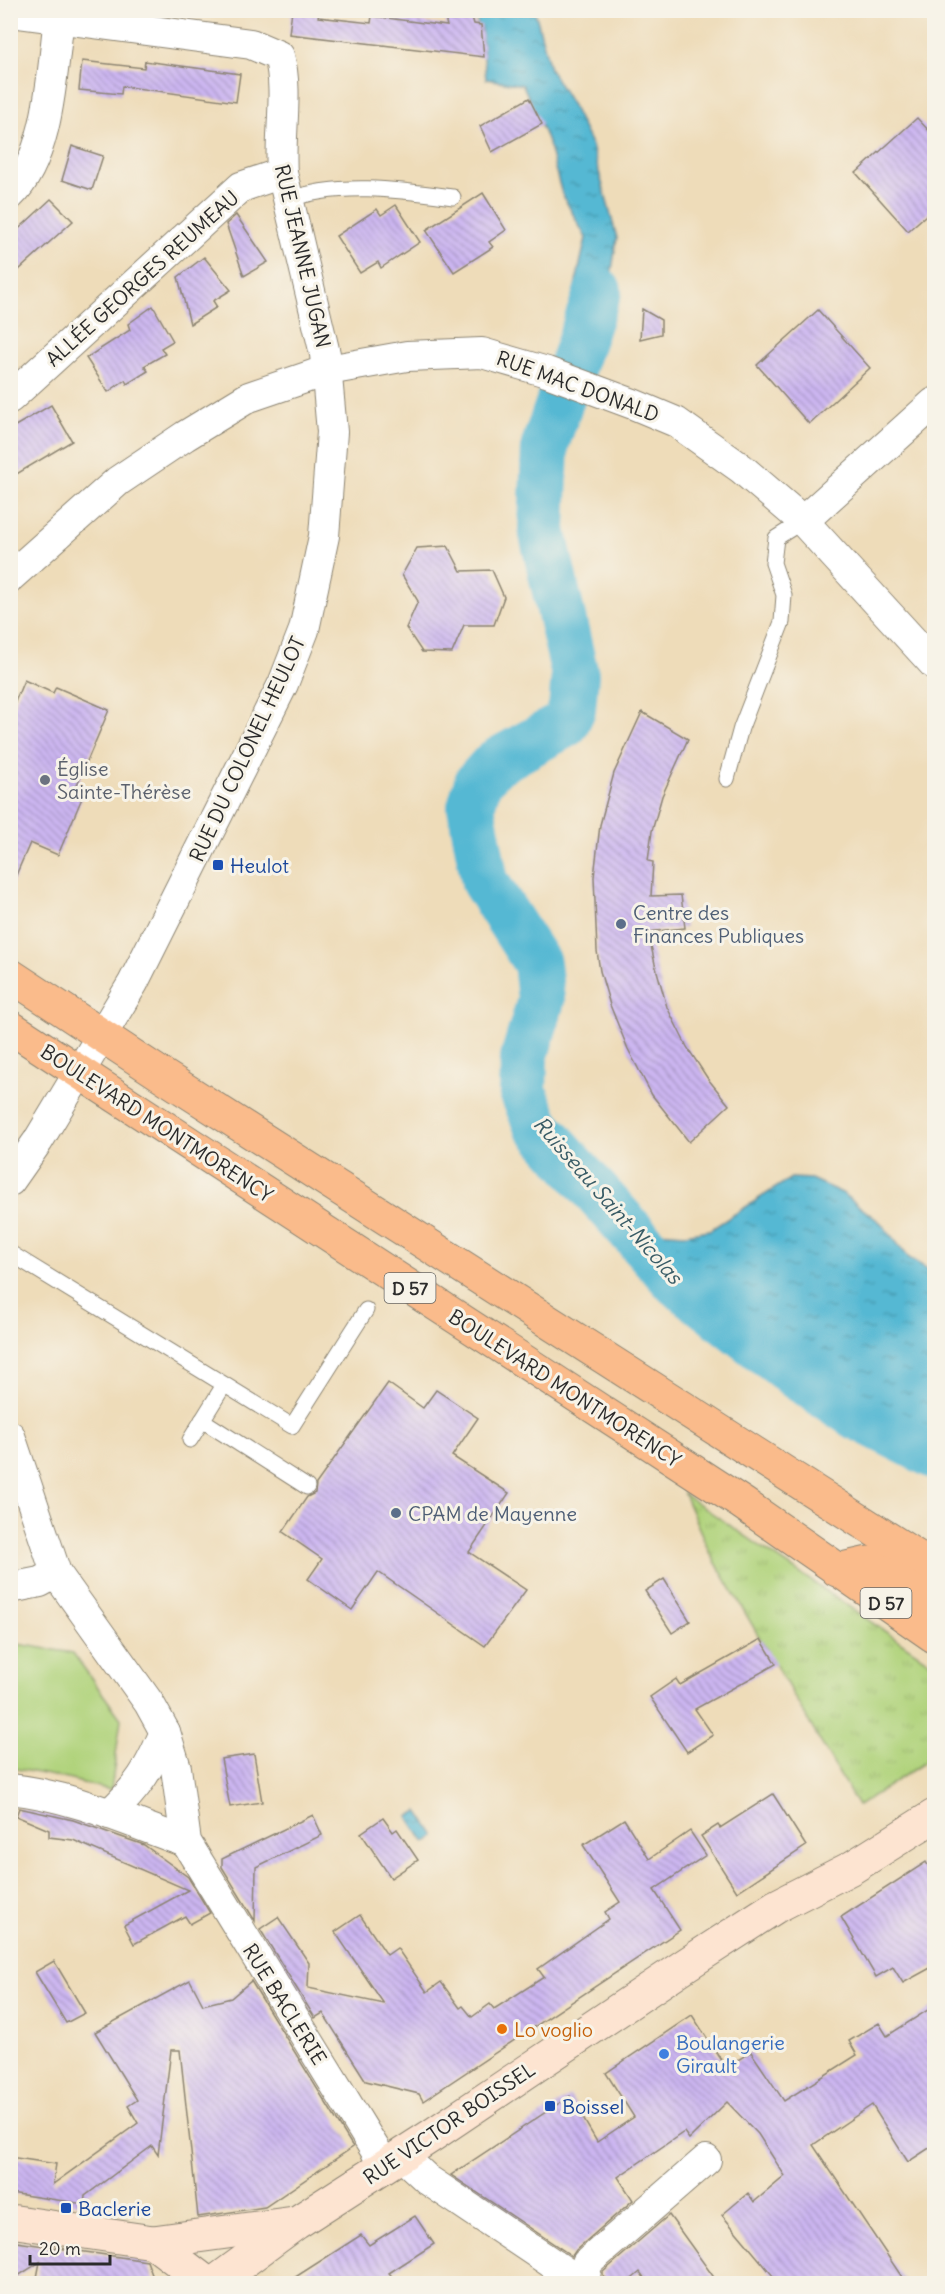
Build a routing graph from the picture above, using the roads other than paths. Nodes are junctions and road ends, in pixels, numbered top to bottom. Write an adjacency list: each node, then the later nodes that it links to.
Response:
1 (10, 12): 2 (street, RUE JEANNE JUGAN)
2 (59, 18): 3 (street, RUE JEANNE JUGAN); 4 (street)
3 (285, 186): 5 (lane); 6 (street, RUE JEANNE JUGAN); 7 (street, ALLÉE GEORGES REUMEAU)
4 (10, 195)
5 (453, 197)
6 (328, 370): 9 (street, RUE MAC DONALD); 10 (street, RUE MAC DONALD); 15 (street, RUE DU COLONEL HEULOT)
7 (10, 398)
8 (934, 403): 9 (street)
9 (803, 521): 11 (street, RUE MAC DONALD); 12 (lane)
10 (10, 577)
11 (934, 663)
12 (727, 779)
13 (10, 975): 15 (main road, D 57)
14 (10, 1027): 16 (main road, BOULEVARD MONTMORENCY / D 57)
15 (102, 1035): 16 (street, RUE DU COLONEL HEULOT); 25 (main road, D 57)
16 (79, 1072): 17 (street, RUE DU COLONEL HEULOT); 26 (main road, BOULEVARD MONTMORENCY / D 57)
17 (10, 1181)
18 (10, 1253): 20 (lane)
19 (366, 1310): 20 (lane)
20 (224, 1384): 21 (lane)
21 (202, 1420): 23 (lane); 24 (lane)
22 (10, 1436): 27 (street, RUE BACLERIE)
23 (189, 1440)
24 (307, 1487)
25 (934, 1568)
26 (837, 1570): 29 (main road); 30 (main road, BOULEVARD MONTMORENCY / D 57)
27 (56, 1573): 28 (street); 31 (street, RUE BACLERIE)
28 (10, 1588)
29 (934, 1605)
30 (934, 1636)
31 (165, 1732): 34 (street); 35 (street, RUE BACLERIE)
32 (10, 1789): 34 (street)
33 (934, 1792): 39 (main road, RUE VICTOR BOISSEL)
34 (120, 1804): 35 (street); 38 (street)
35 (181, 1806): 38 (street, RUE BACLERIE)
36 (934, 1816): 39 (main road, RUE VICTOR BOISSEL)
37 (934, 1834): 39 (main road)
38 (186, 1842): 41 (street, RUE BACLERIE)
39 (809, 1888): 41 (main road, RUE VICTOR BOISSEL)
40 (706, 2160): 47 (street)
41 (392, 2161): 43 (main road, RUE VICTOR BOISSEL); 47 (street)
42 (10, 2220): 44 (main road)
43 (296, 2223): 44 (main road); 46 (main road, RUE VICTOR BOISSEL)
44 (153, 2242): 45 (main road)
45 (208, 2283)
46 (213, 2283)
47 (584, 2283)

